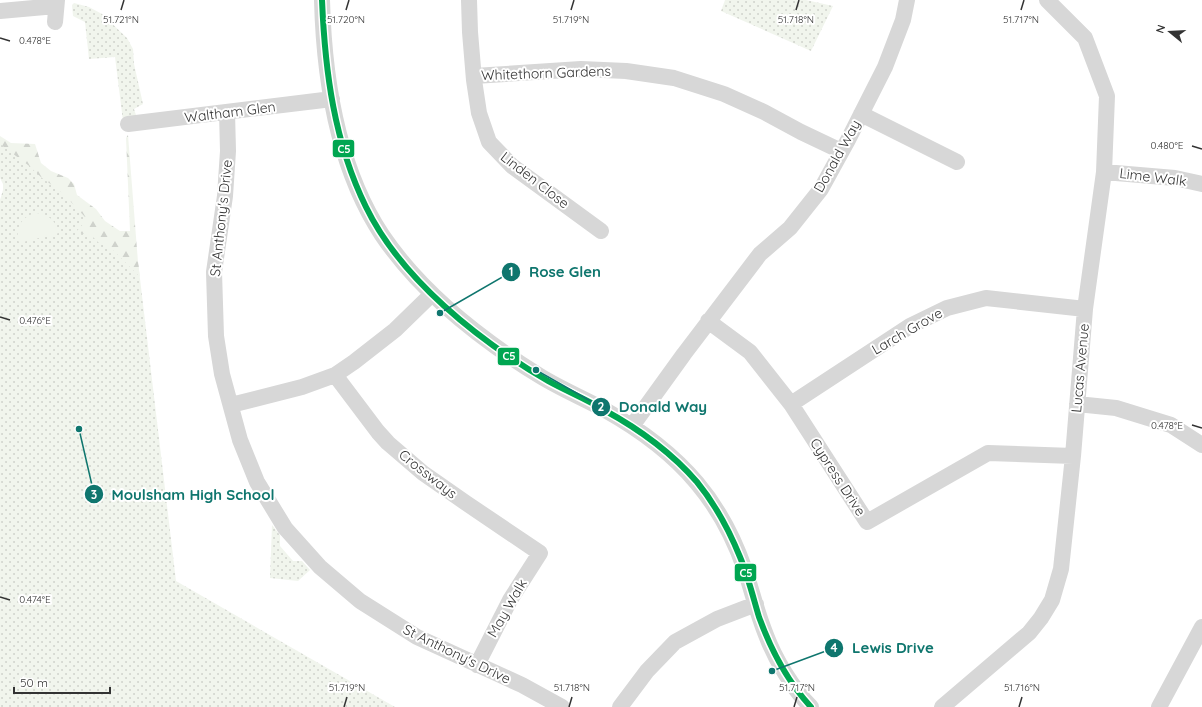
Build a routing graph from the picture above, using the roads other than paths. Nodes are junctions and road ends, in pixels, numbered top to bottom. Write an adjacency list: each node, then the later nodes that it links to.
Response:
1 (322, 0): 9 (street)
2 (469, 0): 8 (street, Linden Close)
3 (908, 0): 11 (street, Donald Way)
4 (1047, 0): 15 (street, Lucas Avenue)
5 (56, 3): 6 (street); 7 (street)
6 (0, 11)
7 (55, 22)
8 (474, 76): 13 (street, Whitethorn Gardens); 17 (street, Linden Close)
9 (332, 99): 10 (street, Waltham Glen); 18 (street)
10 (227, 112): 12 (street, Waltham Glen); 24 (street, St Anthony's Drive)
11 (861, 114): 13 (street, Donald Way); 14 (street)
12 (128, 124)
13 (841, 151): 20 (street, Donald Way)
14 (957, 162)
15 (1104, 172): 16 (street, Lime Walk); 19 (street, Lucas Avenue)
16 (1202, 184)
17 (601, 231)
18 (432, 294): 21 (street); 25 (street)
19 (1085, 309): 22 (street, Larch Grove); 23 (street, Lucas Avenue)
20 (708, 321): 22 (street, Cypress Drive); 25 (street, Donald Way)
21 (335, 375): 24 (street); 28 (street, Crossways)
22 (791, 404): 27 (street, Cypress Drive)
23 (1077, 404): 26 (street); 27 (street, Lucas Avenue)
24 (231, 405): 31 (street, St Anthony's Drive)
25 (632, 426): 29 (street)
26 (1202, 445)
27 (1073, 456): 35 (street, Lucas Avenue)
28 (540, 553): 31 (street, May Walk)
29 (756, 604): 33 (street); 34 (street)
30 (1202, 627): 36 (street)
31 (477, 665): 32 (street, St Anthony's Drive)
32 (562, 707)
33 (620, 707)
34 (812, 707)
35 (942, 707)
36 (1159, 707)

